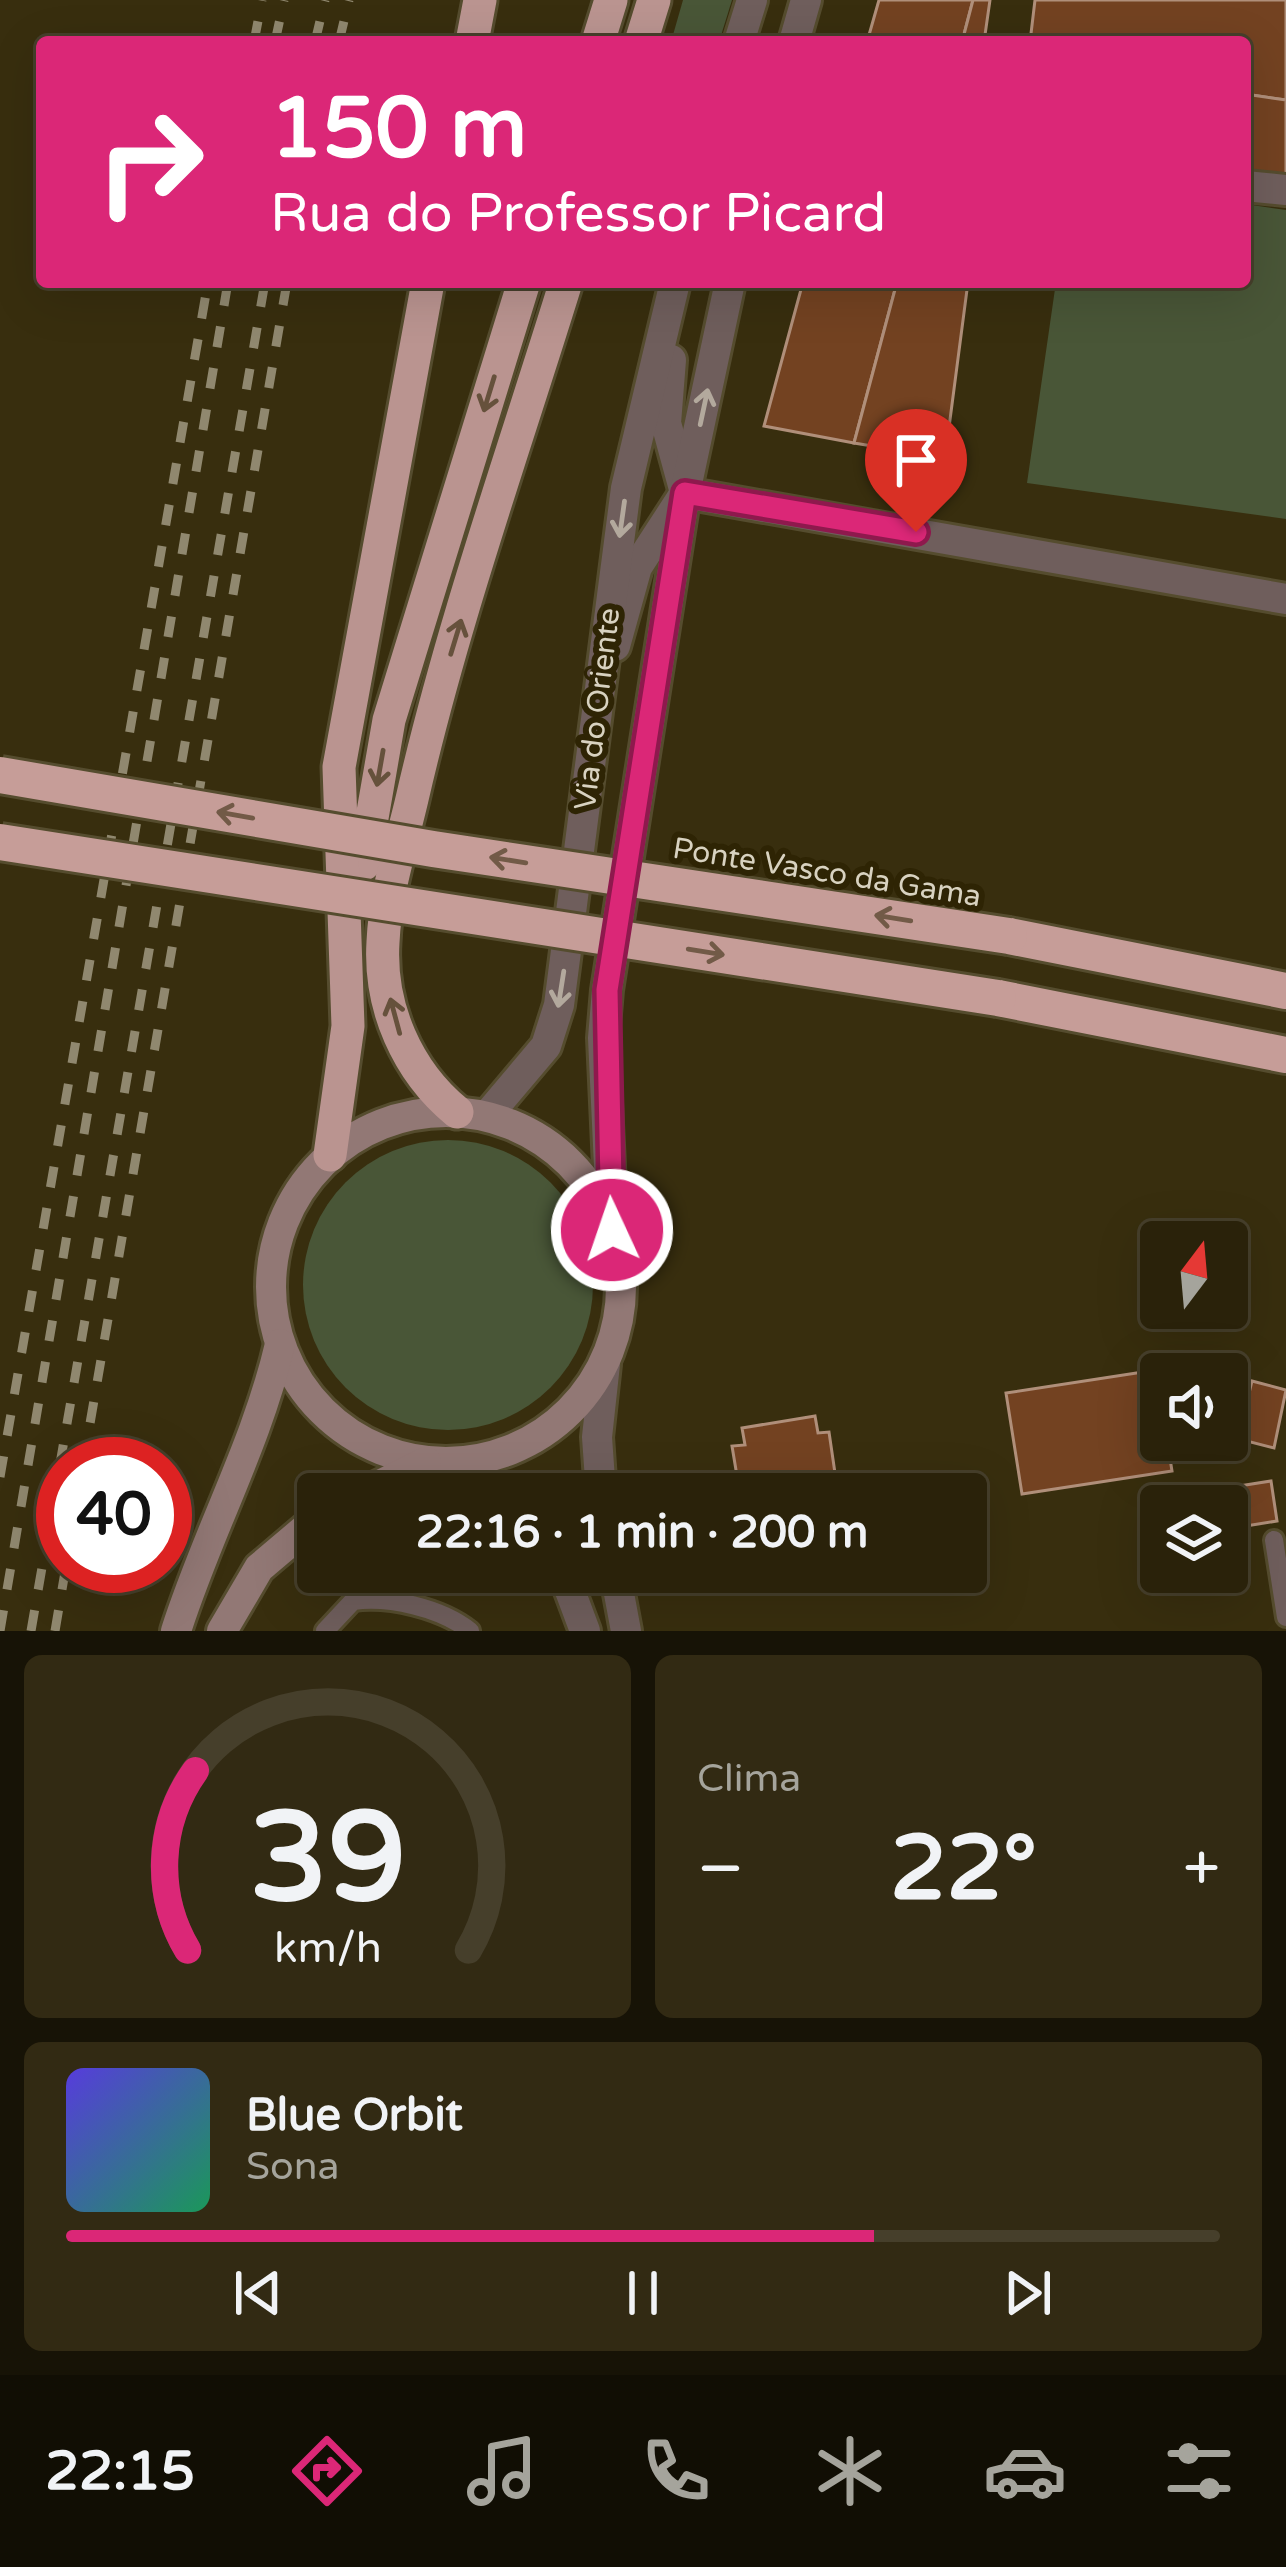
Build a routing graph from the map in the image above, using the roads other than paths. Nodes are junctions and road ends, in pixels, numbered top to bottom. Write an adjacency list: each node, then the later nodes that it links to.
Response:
1 (480, 0): 6 (highway)
2 (611, 0): 7 (highway)
3 (654, 0): 8 (highway)
4 (752, 0): 9 (street)
5 (806, 0): 10 (street)
6 (473, 36)
7 (600, 36)
8 (643, 36)
9 (742, 36)
10 (796, 36)
11 (1251, 187): 12 (street)
12 (1286, 190)
13 (427, 288): 24 (highway)
14 (522, 288): 24 (highway, one-way to 24)
15 (564, 288): 27 (highway, one-way to 15)
16 (675, 288): 21 (street, Via do Oriente, one-way to 21)
17 (676, 288): 19 (street)
18 (729, 288): 19 (street, Via do Oriente, one-way to 18)
19 (685, 493): 20 (street); 21 (street); 29 (street, Via do Oriente)
20 (1286, 599)
21 (597, 707): 27 (street, Via do Oriente, one-way to 27)
22 (0, 775): 25 (highway, Ponte Vasco da Gama, one-way to 22, bridge)
23 (0, 842): 26 (highway, one-way to 26, bridge)
24 (346, 969): 28 (highway)
25 (1286, 991)
26 (1286, 1054)
27 (472, 1114): 28 (main road); 29 (main road)
28 (330, 1155): 30 (main road)
29 (612, 1230): 31 (main road)
30 (280, 1344): 32 (main road); 42 (main road)
31 (604, 1364): 33 (main road); 36 (street)
32 (426, 1462): 33 (main road); 34 (main road)
33 (461, 1462): 35 (street)
34 (404, 1473)
35 (473, 1473)
36 (600, 1473)
37 (297, 1536): 43 (main road)
38 (1274, 1540): 41 (lane)
39 (571, 1593): 46 (street)
40 (619, 1593): 47 (street)
41 (1286, 1617)
42 (176, 1631)
43 (222, 1631)
44 (325, 1631): 45 (lane)
45 (470, 1631)
46 (585, 1631)
47 (626, 1631)

